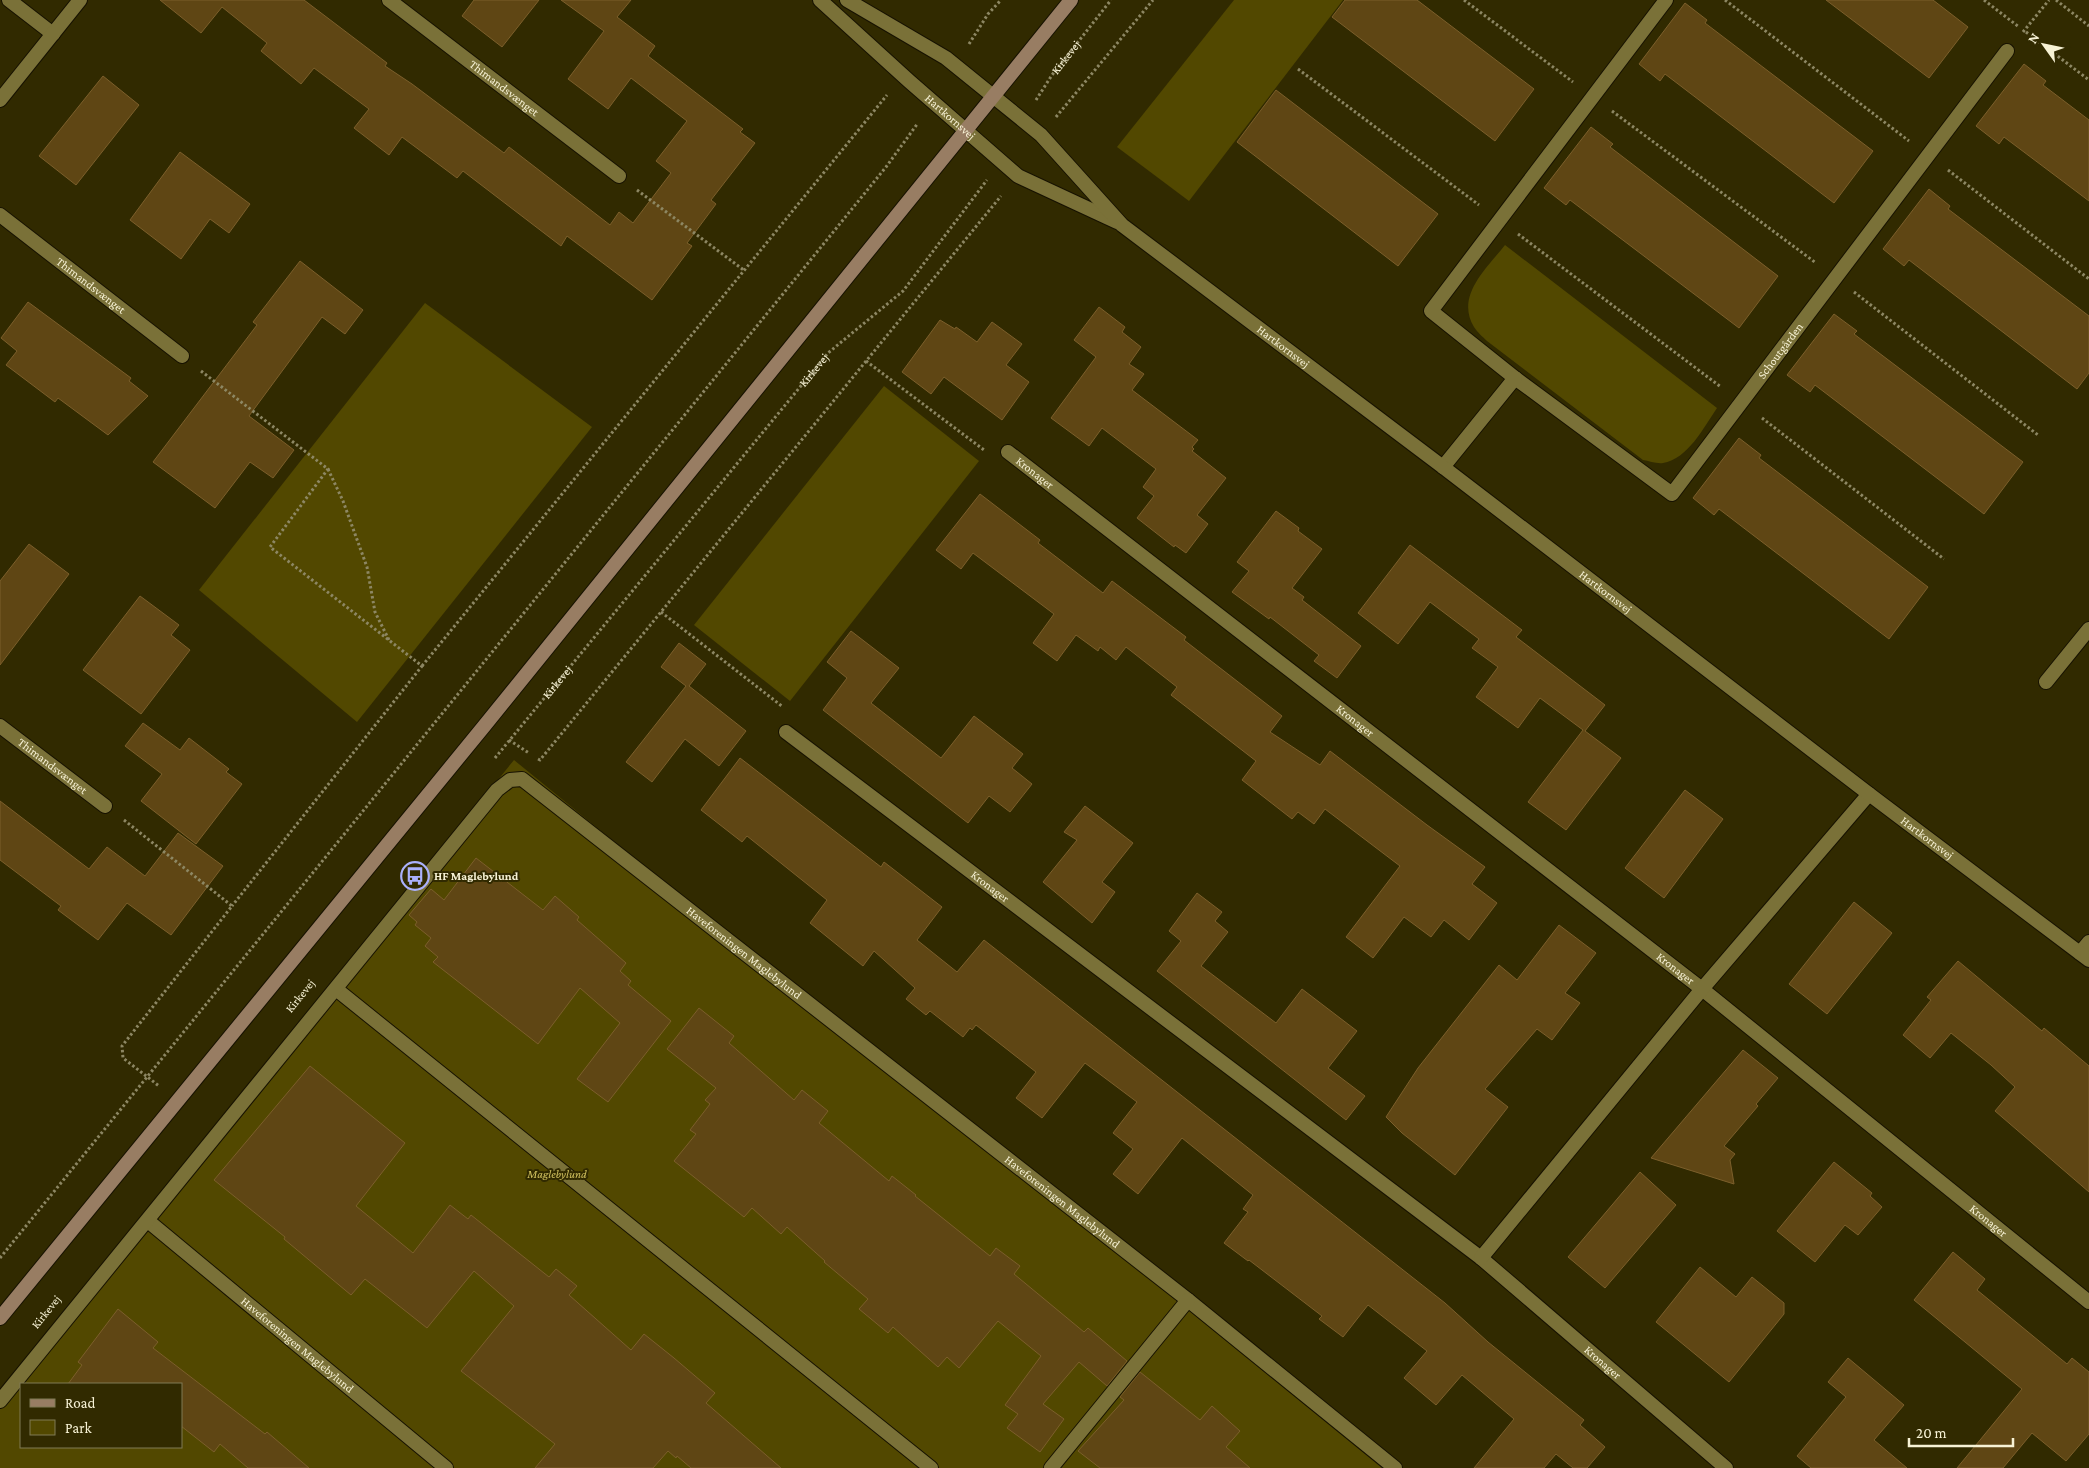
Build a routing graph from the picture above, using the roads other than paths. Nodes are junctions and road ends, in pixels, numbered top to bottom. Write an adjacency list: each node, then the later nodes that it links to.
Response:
1 (10, 0): 8 (street)
2 (80, 0): 8 (street)
3 (389, 0): 13 (street, Thimandsvænget)
4 (820, 0): 12 (street, Hartkornsvej)
5 (847, 0): 10 (street, Hartkornsvej)
6 (1071, 0): 10 (main road)
7 (1666, 0): 17 (street, Schoutgården)
8 (53, 34): 11 (street)
9 (2007, 51): 17 (street, Schoutgården)
10 (993, 96): 12 (main road); 15 (street, Hartkornsvej)
11 (0, 100)
12 (966, 130): 15 (street, Hartkornsvej); 34 (main road)
13 (619, 176)
14 (0, 215): 16 (street, Thimandsvænget)
15 (1122, 225): 19 (street, Hartkornsvej)
16 (182, 356)
17 (1515, 378): 19 (street)
18 (1008, 452): 29 (street, Kronager)
19 (1443, 467): 24 (street, Hartkornsvej)
20 (2089, 629): 21 (street)
21 (2046, 682)
22 (0, 726): 25 (street, Thimandsvænget)
23 (786, 732): 31 (street, Kronager)
24 (1869, 794): 27 (street, Hartkornsvej); 29 (street, Kronager)
25 (105, 806)
26 (2089, 942): 27 (street)
27 (2084, 956)
28 (336, 989): 30 (street, Haveforeningen Maglebylund); 32 (street, Haveforeningen Maglebylund); 37 (street)
29 (1702, 989): 31 (street, Kronager); 33 (street, Kronager)
30 (148, 1221): 35 (street, Haveforeningen Maglebylund); 36 (street, Haveforeningen Maglebylund)
31 (1481, 1258): 40 (street, Kronager)
32 (1188, 1300): 38 (street); 39 (street, Haveforeningen Maglebylund)
33 (2089, 1302)
34 (0, 1318)
35 (0, 1401)
36 (446, 1468)
37 (931, 1468)
38 (1051, 1468)
39 (1395, 1468)
40 (1726, 1468)

